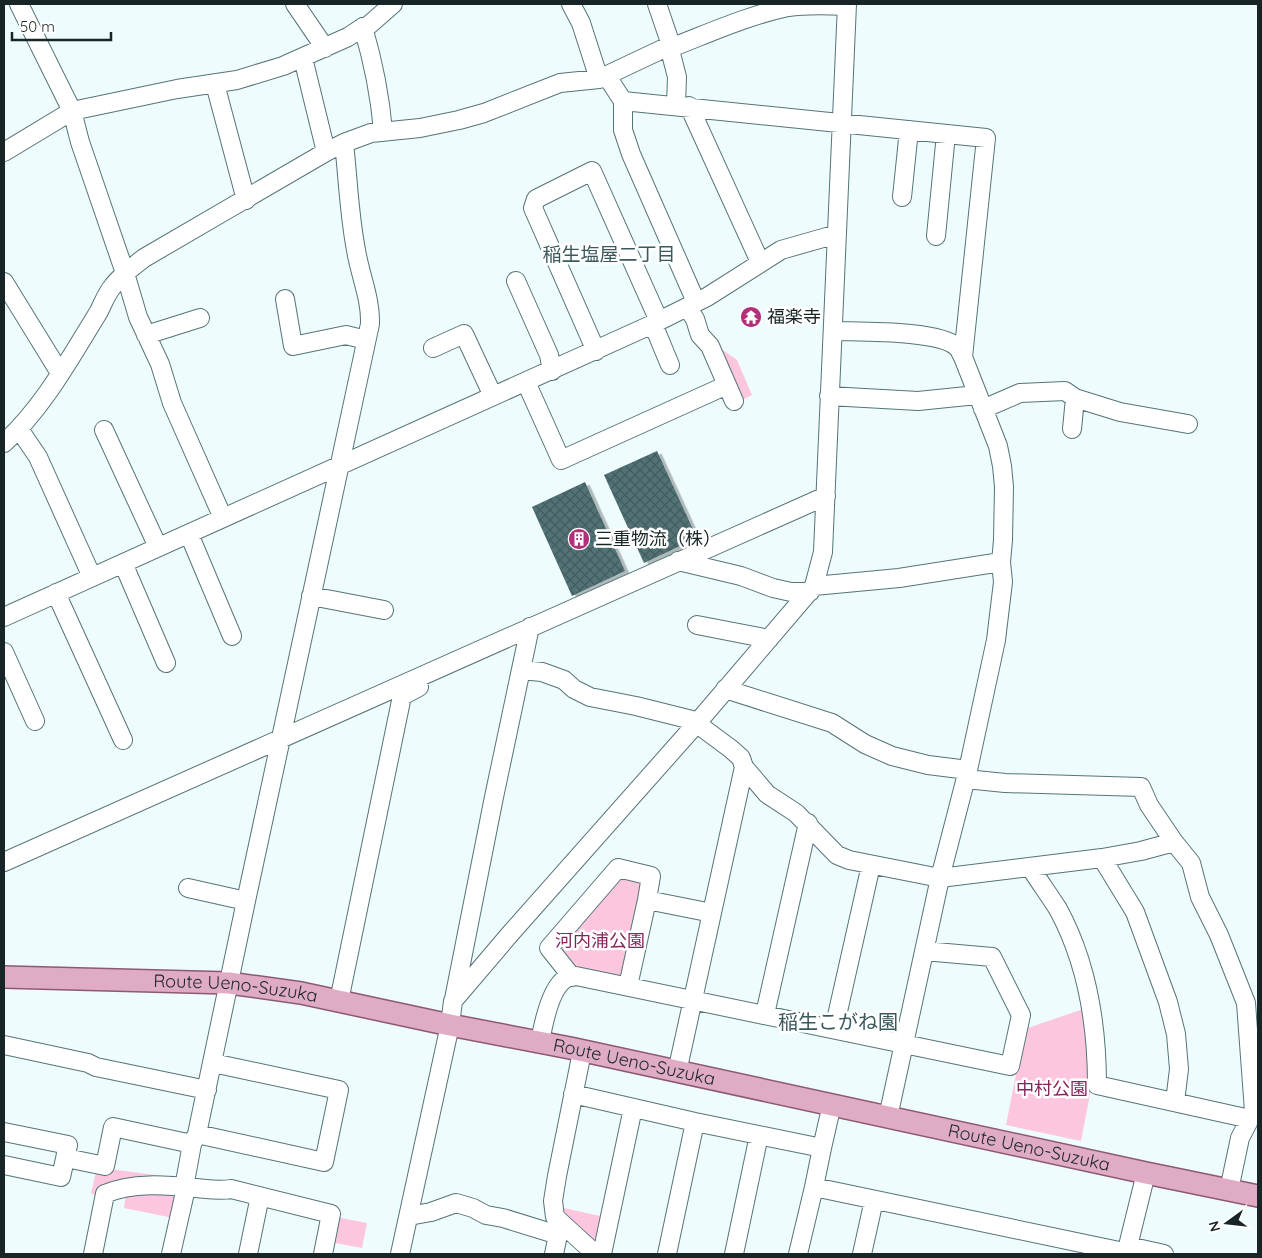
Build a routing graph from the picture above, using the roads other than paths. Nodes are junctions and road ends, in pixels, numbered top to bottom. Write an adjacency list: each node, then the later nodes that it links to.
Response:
1 (19, 4): 15 (street)
2 (295, 4): 9 (street)
3 (393, 4): 7 (street)
4 (571, 4): 11 (street)
5 (657, 4): 8 (street)
6 (847, 5): 8 (street); 16 (street)
7 (363, 27): 9 (street); 18 (street)
8 (670, 45): 11 (street); 14 (street)
9 (325, 48): 10 (street)
10 (303, 58): 12 (street); 22 (street)
11 (603, 77): 13 (street); 18 (street)
12 (215, 84): 15 (street); 24 (street)
13 (623, 101): 14 (street); 32 (street)
14 (683, 106): 16 (street); 27 (street)
15 (72, 111): 21 (street); 28 (street)
16 (842, 122): 17 (street); 25 (street)
17 (909, 130): 19 (street); 23 (street)
18 (384, 131): 20 (street)
19 (946, 134): 26 (street); 40 (street)
20 (344, 143): 22 (street); 37 (street)
21 (4, 152)
22 (326, 152): 24 (street)
23 (902, 197)
24 (246, 200): 28 (street)
25 (837, 234): 27 (street); 35 (street)
26 (936, 236)
27 (760, 262): 32 (street)
28 (125, 273): 36 (street); 43 (street)
29 (516, 281): 42 (street)
30 (4, 282): 43 (street)
31 (285, 299): 37 (street)
32 (692, 305): 34 (street); 44 (street)
33 (200, 318): 36 (street)
34 (656, 323): 39 (street); 39 (street); 41 (street)
35 (833, 331): 40 (street); 46 (street)
36 (146, 335): 56 (street)
37 (366, 340): 54 (street)
38 (432, 348): 45 (street)
39 (596, 351): 42 (street)
40 (963, 358): 48 (street)
41 (670, 365)
42 (552, 371): 44 (street)
43 (60, 373): 50 (street)
44 (526, 382): 45 (street)
45 (493, 396): 54 (street)
46 (829, 396): 48 (street); 55 (street)
47 (1075, 398): 48 (street); 49 (street); 51 (street)
48 (980, 402): 61 (street)
49 (1188, 424)
50 (19, 429): 53 (street); 62 (street)
51 (1072, 429)
52 (104, 430): 58 (street)
53 (4, 443)
54 (339, 466): 56 (street); 65 (street)
55 (826, 496): 59 (street); 63 (street)
56 (223, 518): 57 (street)
57 (189, 534): 58 (street); 70 (street)
58 (158, 547): 60 (street)
59 (678, 561): 63 (street); 69 (street)
60 (124, 562): 62 (street); 73 (street)
61 (1001, 562): 63 (street); 81 (street)
62 (92, 577): 64 (street)
63 (812, 589): 71 (street)
64 (56, 593): 67 (street); 79 (street)
65 (311, 596): 66 (street); 78 (street)
66 (384, 610)
67 (4, 617)
68 (697, 625): 71 (street)
69 (529, 632): 74 (street); 78 (street); 99 (street)
70 (232, 636)
71 (769, 639): 75 (street)
72 (4, 652): 76 (street)
73 (166, 662)
74 (521, 670): 77 (street); 100 (street)
75 (725, 689): 77 (street); 81 (street)
76 (35, 721)
77 (697, 723): 80 (street); 100 (street)
78 (280, 739): 85 (street); 91 (street)
79 (124, 740)
80 (744, 767): 82 (street); 92 (street)
81 (967, 775): 83 (street); 88 (street)
82 (808, 824): 86 (street); 101 (street)
83 (1174, 842): 84 (street); 116 (street)
84 (1102, 858): 87 (street); 112 (street)
85 (4, 862)
86 (871, 865): 88 (street); 103 (street)
87 (1030, 868): 88 (street); 112 (street)
88 (940, 878): 93 (street)
89 (188, 888): 91 (street)
90 (647, 900): 92 (street); 95 (street); 97 (street)
91 (246, 901): 96 (street)
92 (712, 913): 98 (street)
93 (924, 951): 105 (street); 105 (street)
94 (4, 977): 96 (main road, Route Ueno-Suzuka)
95 (572, 977): 97 (street); 104 (street)
96 (229, 983): 99 (main road, Route Ueno-Suzuka); 108 (street)
97 (628, 986): 98 (street)
98 (692, 1000): 101 (street); 109 (street)
99 (339, 1001): 102 (main road, Route Ueno-Suzuka)
100 (454, 1001): 102 (street)
101 (765, 1014): 103 (street)
102 (450, 1025): 104 (main road, Route Ueno-Suzuka); 131 (street)
103 (834, 1029): 105 (street)
104 (540, 1042): 107 (main road, Route Ueno-Suzuka)
105 (904, 1043): 115 (street)
106 (4, 1045): 110 (street)
107 (582, 1052): 109 (main road, Route Ueno-Suzuka); 111 (street)
108 (214, 1062): 110 (street); 120 (street)
109 (677, 1072): 113 (main road, Route Ueno-Suzuka)
110 (207, 1090): 120 (street)
111 (573, 1094): 114 (street); 139 (street)
112 (1175, 1102): 116 (street)
113 (832, 1104): 115 (main road, Route Ueno-Suzuka); 121 (street)
114 (633, 1108): 117 (street); 139 (street)
115 (888, 1117): 124 (main road, Route Ueno-Suzuka)
116 (1250, 1119): 127 (street)
117 (695, 1122): 119 (street); 140 (street)
118 (4, 1132): 122 (street)
119 (759, 1135): 121 (street); 141 (street)
120 (195, 1139): 122 (street); 126 (street)
121 (822, 1148): 125 (street)
122 (66, 1158): 123 (street)
123 (4, 1165)
124 (1146, 1173): 127 (main road, Route Ueno-Suzuka); 132 (street)
125 (814, 1186): 130 (street); 142 (street)
126 (186, 1188): 128 (street); 133 (street); 134 (street)
127 (1229, 1190): 129 (main road, Route Ueno-Suzuka)
128 (260, 1196): 135 (street); 136 (street)
129 (1258, 1196)
130 (874, 1200): 132 (street); 143 (street)
131 (409, 1216): 137 (street); 138 (street)
132 (1128, 1246): 144 (street)
133 (93, 1254)
134 (171, 1254)
135 (248, 1254)
136 (323, 1254)
137 (404, 1254)
138 (554, 1254)
139 (602, 1254)
140 (668, 1254)
141 (734, 1254)
142 (798, 1254)
143 (862, 1254)
144 (1164, 1254)

